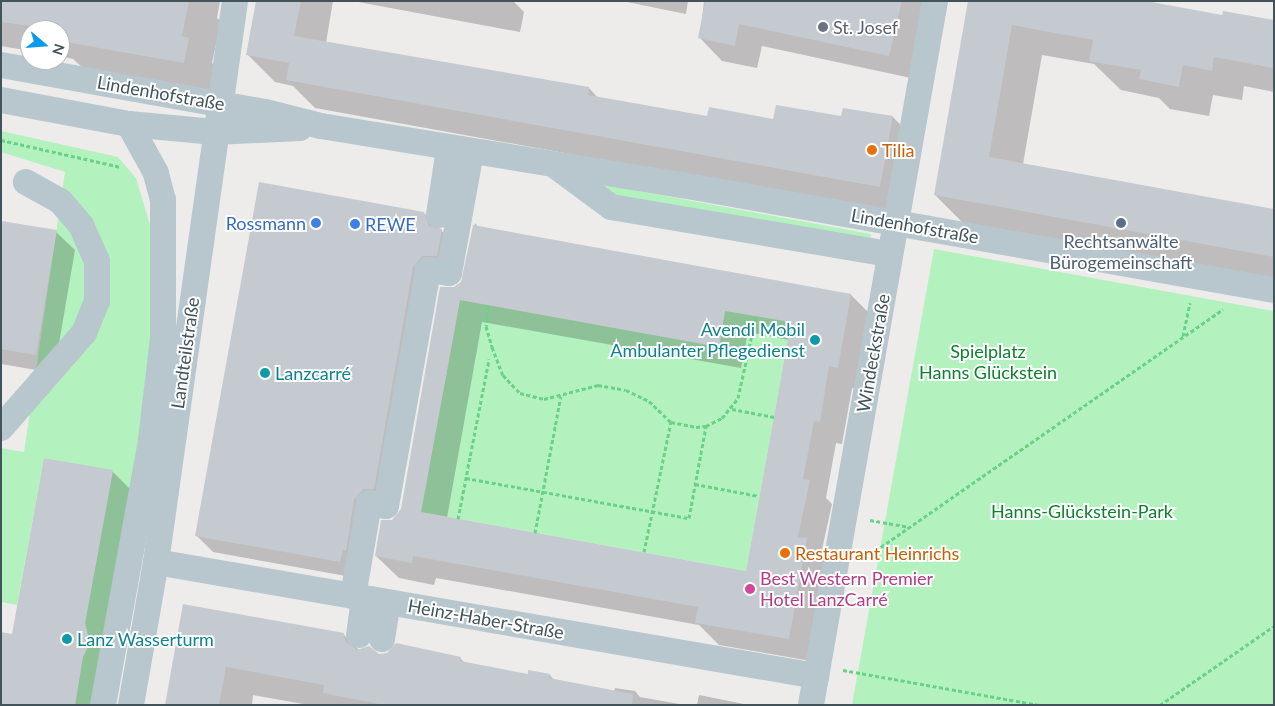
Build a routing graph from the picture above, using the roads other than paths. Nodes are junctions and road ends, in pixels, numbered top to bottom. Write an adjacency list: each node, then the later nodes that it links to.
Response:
1 (235, 1): 5 (street, Landteilstraße)
2 (936, 1): 13 (street, Windeckstraße)
3 (1, 64): 5 (street, Lindenhofstraße)
4 (1, 100): 6 (street, Lindenhofstraße)
5 (218, 104): 7 (street, Lindenhofstraße); 8 (street, Landteilstraße)
6 (129, 124): 8 (street, Lindenhofstraße); 22 (street, Landteilstraße)
7 (321, 126): 8 (street, Lindenhofstraße); 9 (street, Lindenhofstraße)
8 (215, 132): 18 (street, Landteilstraße)
9 (460, 151): 10 (street, Lindenhofstraße); 12 (street); 19 (street)
10 (555, 165): 13 (street, Lindenhofstraße); 14 (street, Lindenhofstraße)
11 (26, 182): 16 (street)
12 (439, 214)
13 (896, 222): 14 (street, Windeckstraße); 15 (street, Lindenhofstraße)
14 (890, 254): 21 (street, Windeckstraße)
15 (1265, 288)
16 (1, 428)
17 (378, 556): 19 (street)
18 (156, 562): 19 (street, Heinz-Haber-Straße); 23 (street, Landteilstraße)
19 (369, 599): 20 (street); 21 (street, Heinz-Haber-Straße)
20 (370, 637)
21 (817, 670): 24 (street, Windeckstraße)
22 (103, 705)
23 (131, 705)
24 (811, 705)

